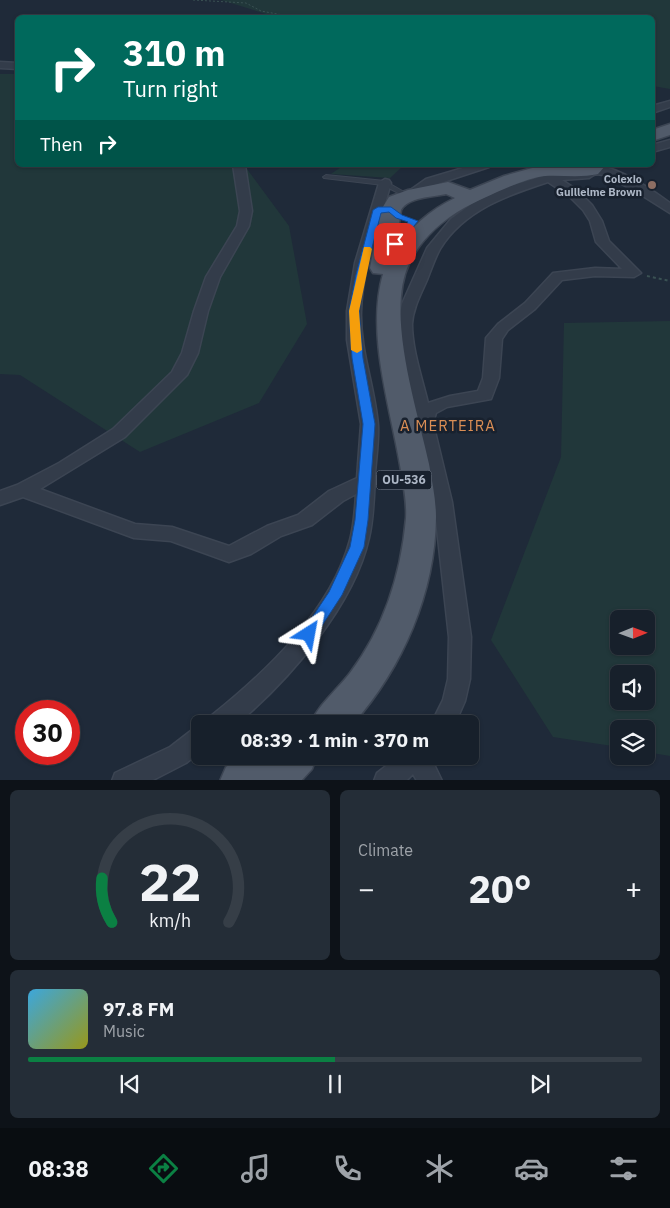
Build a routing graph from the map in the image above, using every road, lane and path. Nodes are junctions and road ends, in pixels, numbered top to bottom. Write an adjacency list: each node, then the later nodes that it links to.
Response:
1 (193, 0): 2 (path)
2 (283, 15)
3 (0, 65): 4 (street)
4 (15, 66)
5 (670, 104): 6 (street)
6 (655, 109)
7 (670, 128): 9 (main road)
8 (670, 134): 10 (main road)
9 (655, 135)
10 (655, 139)
11 (670, 143): 12 (street)
12 (655, 148)
13 (239, 167): 26 (street)
14 (482, 167): 18 (street)
15 (565, 169): 18 (main road); 19 (street); 21 (main road, OU-536); 22 (street); 24 (street)
16 (326, 177): 17 (lane)
17 (385, 182): 20 (street); 20 (lane)
18 (455, 188): 20 (main road); 20 (main road)
19 (670, 209)
20 (404, 211): 21 (main road, OU-536); 25 (street)
21 (388, 268): 29 (main road, OU-536); 30 (main road, OU-536)
22 (634, 273): 23 (path); 24 (street)
23 (670, 281)
24 (425, 423): 31 (street)
25 (365, 482): 26 (street); 28 (street)
26 (23, 490): 27 (street)
27 (0, 498)
28 (230, 715)
29 (316, 715)
30 (336, 715)
31 (448, 715)
32 (191, 745): 37 (street)
33 (261, 765): 38 (main road)
34 (290, 765): 39 (main road)
35 (406, 765): 40 (street)
36 (422, 765): 41 (street)
37 (124, 780)
38 (240, 780)
39 (270, 780)
40 (386, 780)
41 (430, 780)

